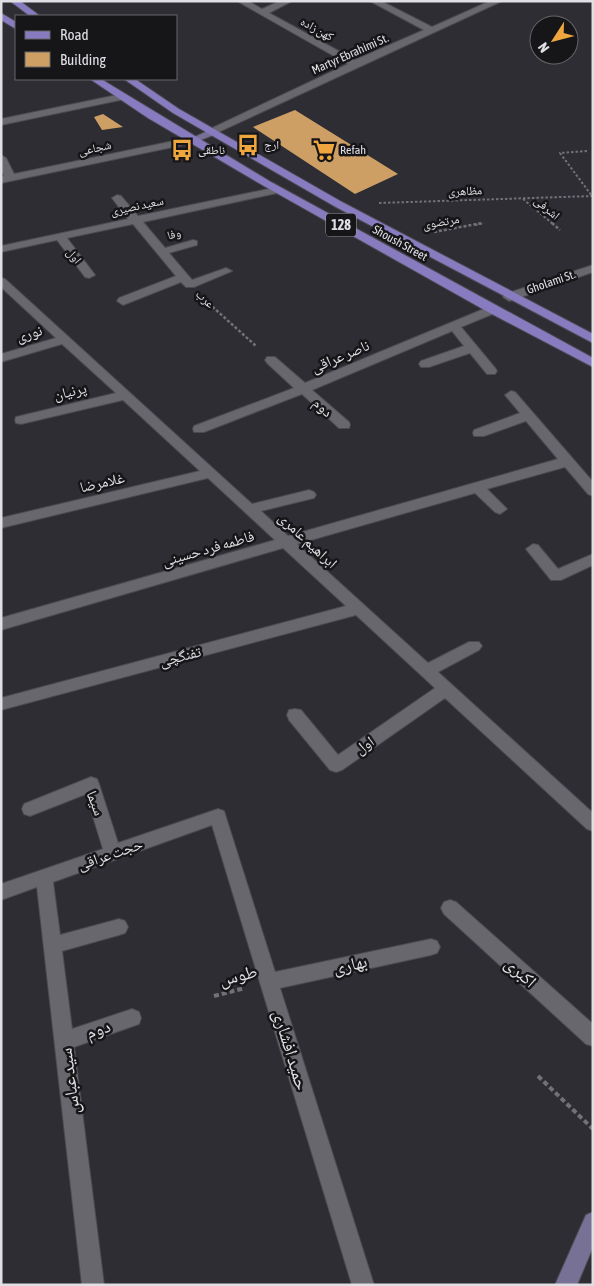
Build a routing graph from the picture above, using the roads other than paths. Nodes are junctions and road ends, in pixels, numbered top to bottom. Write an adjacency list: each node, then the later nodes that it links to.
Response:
1 (14, 1): 7 (main road)
2 (240, 1): 6 (street, کهن زاده)
3 (288, 1): 6 (street)
4 (374, 1): 10 (street)
5 (498, 1): 10 (street, Martyr Ebrahimi St.)
6 (261, 13): 11 (street, کهن زاده)
7 (35, 15)
8 (1, 16): 9 (main road)
9 (15, 25)
10 (433, 31): 11 (street, Martyr Ebrahimi St.)
11 (356, 64): 16 (street, Martyr Ebrahimi St.)
12 (96, 80): 14 (main road, Shoush Street / 128)
13 (130, 80): 16 (main road, Shoush Street / 128)
14 (122, 97): 15 (street); 17 (main road, Shoush Street / 128)
15 (1, 122)
16 (212, 132): 17 (street); 32 (main road, Shoush Street / 128)
17 (193, 140): 19 (street, شجاعی); 20 (main road, Shoush Street / 128)
18 (1, 158): 19 (street)
19 (6, 179)
20 (278, 190): 22 (street, سعید نصیری); 34 (main road, Shoush Street / 128)
21 (117, 198): 22 (street, عرب)
22 (135, 220): 23 (street, سعید نصیری); 26 (street, عرب)
23 (59, 236): 25 (street, سعید نصیری); 29 (street, اول)
24 (193, 243): 26 (street, وفا)
25 (1, 249)
26 (162, 252): 31 (street, عرب)
27 (593, 268): 32 (street, Gholami St.)
28 (226, 271): 31 (street)
29 (89, 275)
30 (1, 281): 37 (street, ابراهیم عامری)
31 (187, 281): 33 (street)
32 (509, 297): 36 (main road, Shoush Street / 128)
33 (123, 301)
34 (491, 310): 35 (street, ناصر عراقی); 41 (main road, Shoush Street / 128)
35 (454, 326): 38 (street); 44 (street, ناصر عراقی)
36 (591, 337)
37 (65, 339): 39 (street, نوری); 46 (street, ابراهیم عامری)
38 (472, 348): 42 (street); 43 (street)
39 (1, 358)
40 (271, 360): 44 (street)
41 (593, 363)
42 (425, 364)
43 (491, 371)
44 (303, 389): 49 (street, دوم); 50 (street, ناصر عراقی)
45 (511, 394): 47 (street)
46 (126, 395): 48 (street, پرنیان); 53 (street, ابراهیم عامری)
47 (528, 415): 51 (street); 52 (street)
48 (21, 420)
49 (344, 426)
50 (200, 429)
51 (479, 433)
52 (568, 461): 54 (street, فاطمه فرد حسینی); 55 (street)
53 (211, 473): 57 (street, ابراهیم عامری); 59 (street, غلامرضا)
54 (477, 487): 58 (street); 60 (street, فاطمه فرد حسینی)
55 (593, 491)
56 (309, 495): 57 (street)
57 (250, 509): 60 (street, ابراهیم عامری)
58 (500, 509)
59 (1, 523)
60 (287, 542): 63 (street, ابراهیم عامری); 64 (street, فاطمه فرد حسینی)
61 (533, 550): 62 (street)
62 (593, 559)
63 (358, 609): 66 (street, ابراهیم عامری); 68 (street, تفنگچی)
64 (1, 624)
65 (474, 646): 66 (street)
66 (426, 671): 67 (street, ابراهیم عامری)
67 (446, 689): 69 (street, اول); 72 (street, ابراهیم عامری)
68 (1, 704)
69 (295, 715)
70 (30, 809): 73 (street, سیما)
71 (218, 816): 73 (street, حجت عراقی); 80 (street, حمید افشاری)
72 (593, 824)
73 (113, 853): 74 (street, حجت عراقی)
74 (44, 877): 75 (street, حجت عراقی); 78 (street, سید عباس)
75 (1, 892)
76 (450, 908): 82 (street, اکبری)
77 (119, 927): 78 (street)
78 (53, 945): 83 (street, سید عباس)
79 (431, 947): 80 (street, بهاری)
80 (270, 982): 86 (street, حمید افشاری)
81 (132, 1018): 83 (street, دوم)
82 (593, 1037)
83 (64, 1041): 85 (street, سید عباس)
84 (593, 1222): 87 (street)
85 (93, 1285)
86 (363, 1285)
87 (566, 1285)

